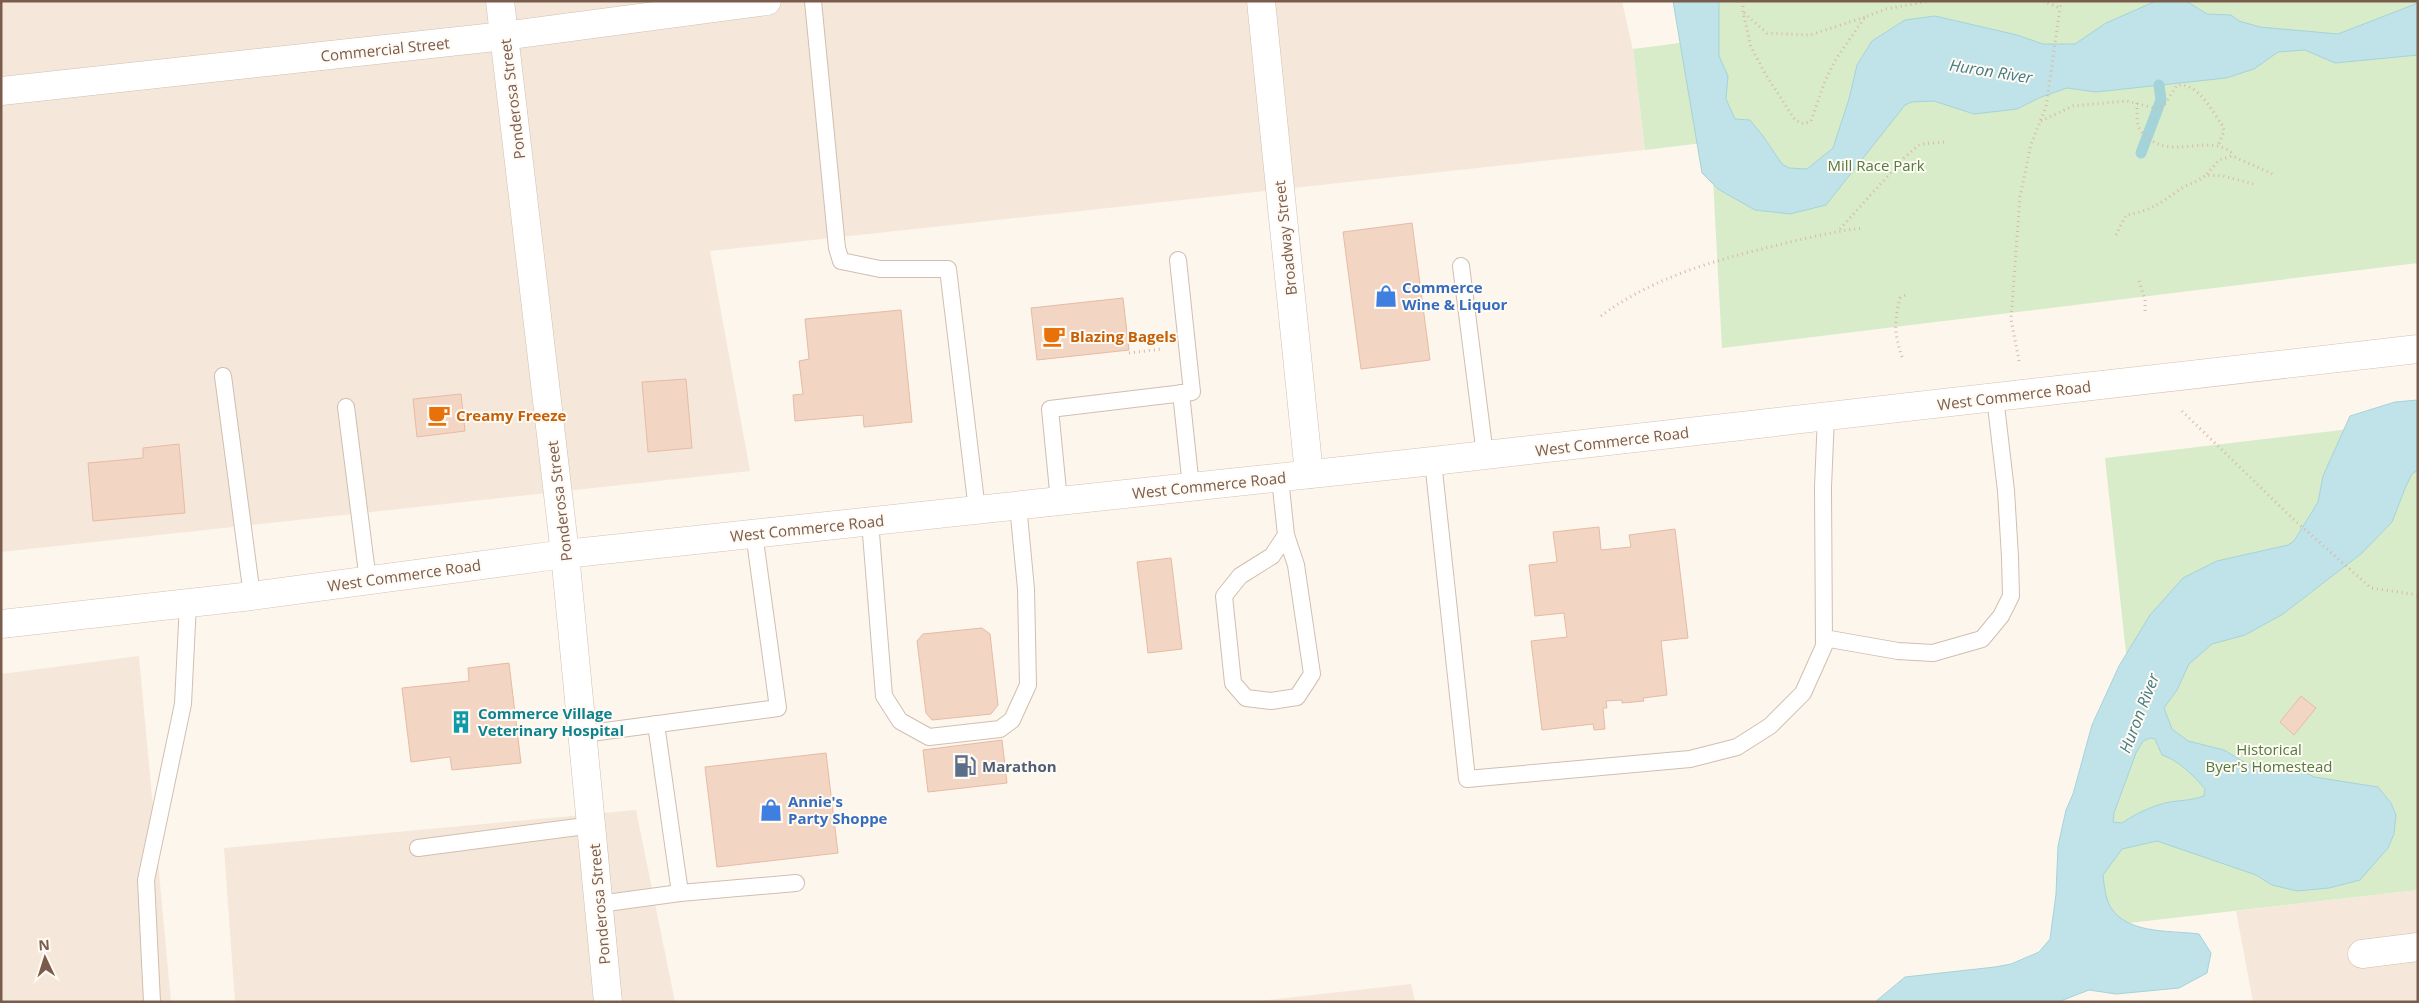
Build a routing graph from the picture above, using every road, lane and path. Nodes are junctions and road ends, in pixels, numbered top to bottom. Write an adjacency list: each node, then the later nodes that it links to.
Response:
1 (500, 1): 12 (main road, Ponderosa Street)
2 (767, 1): 12 (main road, Commercial Street)
3 (813, 1): 49 (lane)
4 (1261, 1): 44 (main road, Broadway Street)
5 (1743, 1): 10 (path)
6 (1929, 1): 11 (path)
7 (2043, 1): 9 (path)
8 (2062, 1): 9 (path)
9 (2060, 8): 15 (path)
10 (1743, 12): 11 (path); 11 (path)
11 (1866, 17)
12 (504, 36): 13 (main road, Commercial Street); 53 (main road, Ponderosa Street)
13 (1, 91)
14 (2136, 103): 15 (path); 17 (path); 17 (path)
15 (2041, 121): 38 (path)
16 (1948, 142): 23 (path)
17 (2218, 146): 18 (path)
18 (2232, 156): 19 (path); 20 (path)
19 (2273, 174)
20 (2206, 175): 21 (path); 24 (path)
21 (2254, 184)
22 (1863, 228): 23 (path)
23 (1839, 230): 30 (path)
24 (2116, 234)
25 (1178, 260): 37 (lane)
26 (1461, 266): 42 (lane)
27 (2139, 281): 29 (path)
28 (1907, 294): 34 (path)
29 (2145, 312)
30 (1601, 316)
31 (1163, 348): 33 (path)
32 (2418, 348): 36 (main road, West Commerce Road)
33 (1129, 353)
34 (1902, 357)
35 (223, 376): 56 (lane)
36 (2149, 379): 38 (main road, West Commerce Road); 55 (path)
37 (1181, 393): 46 (lane); 47 (lane)
38 (2025, 394): 39 (main road, West Commerce Road)
39 (1996, 397): 41 (main road, West Commerce Road); 59 (lane)
40 (346, 408): 54 (lane)
41 (1826, 416): 42 (main road, West Commerce Road); 59 (lane)
42 (1485, 455): 43 (main road, West Commerce Road)
43 (1433, 461): 44 (main road, West Commerce Road); 59 (lane)
44 (1309, 474): 45 (main road, West Commerce Road)
45 (1280, 478): 46 (main road, West Commerce Road); 52 (lane)
46 (1191, 487): 47 (main road, West Commerce Road)
47 (1058, 501): 48 (main road, West Commerce Road)
48 (1018, 506): 49 (main road, West Commerce Road); 50 (lane)
49 (977, 510): 50 (main road, West Commerce Road)
50 (870, 521): 51 (main road, West Commerce Road)
51 (754, 533): 53 (main road, West Commerce Road); 60 (lane)
52 (1286, 535): 52 (lane)
53 (565, 554): 54 (main road, West Commerce Road); 61 (main road, Ponderosa Street)
54 (368, 581): 56 (main road, West Commerce Road)
55 (2418, 595)
56 (252, 596): 57 (main road, West Commerce Road)
57 (188, 603): 58 (main road, West Commerce Road); 69 (lane)
58 (1, 624)
59 (1824, 638)
60 (656, 724): 61 (lane); 65 (lane)
61 (583, 734): 62 (main road, Ponderosa Street)
62 (592, 825): 63 (lane); 66 (main road, Ponderosa Street)
63 (418, 848)
64 (796, 883): 65 (lane)
65 (680, 893): 66 (lane)
66 (599, 904): 70 (main road, Ponderosa Street)
67 (2418, 947): 68 (main road)
68 (2362, 954)
69 (152, 1002)
70 (608, 1002)

